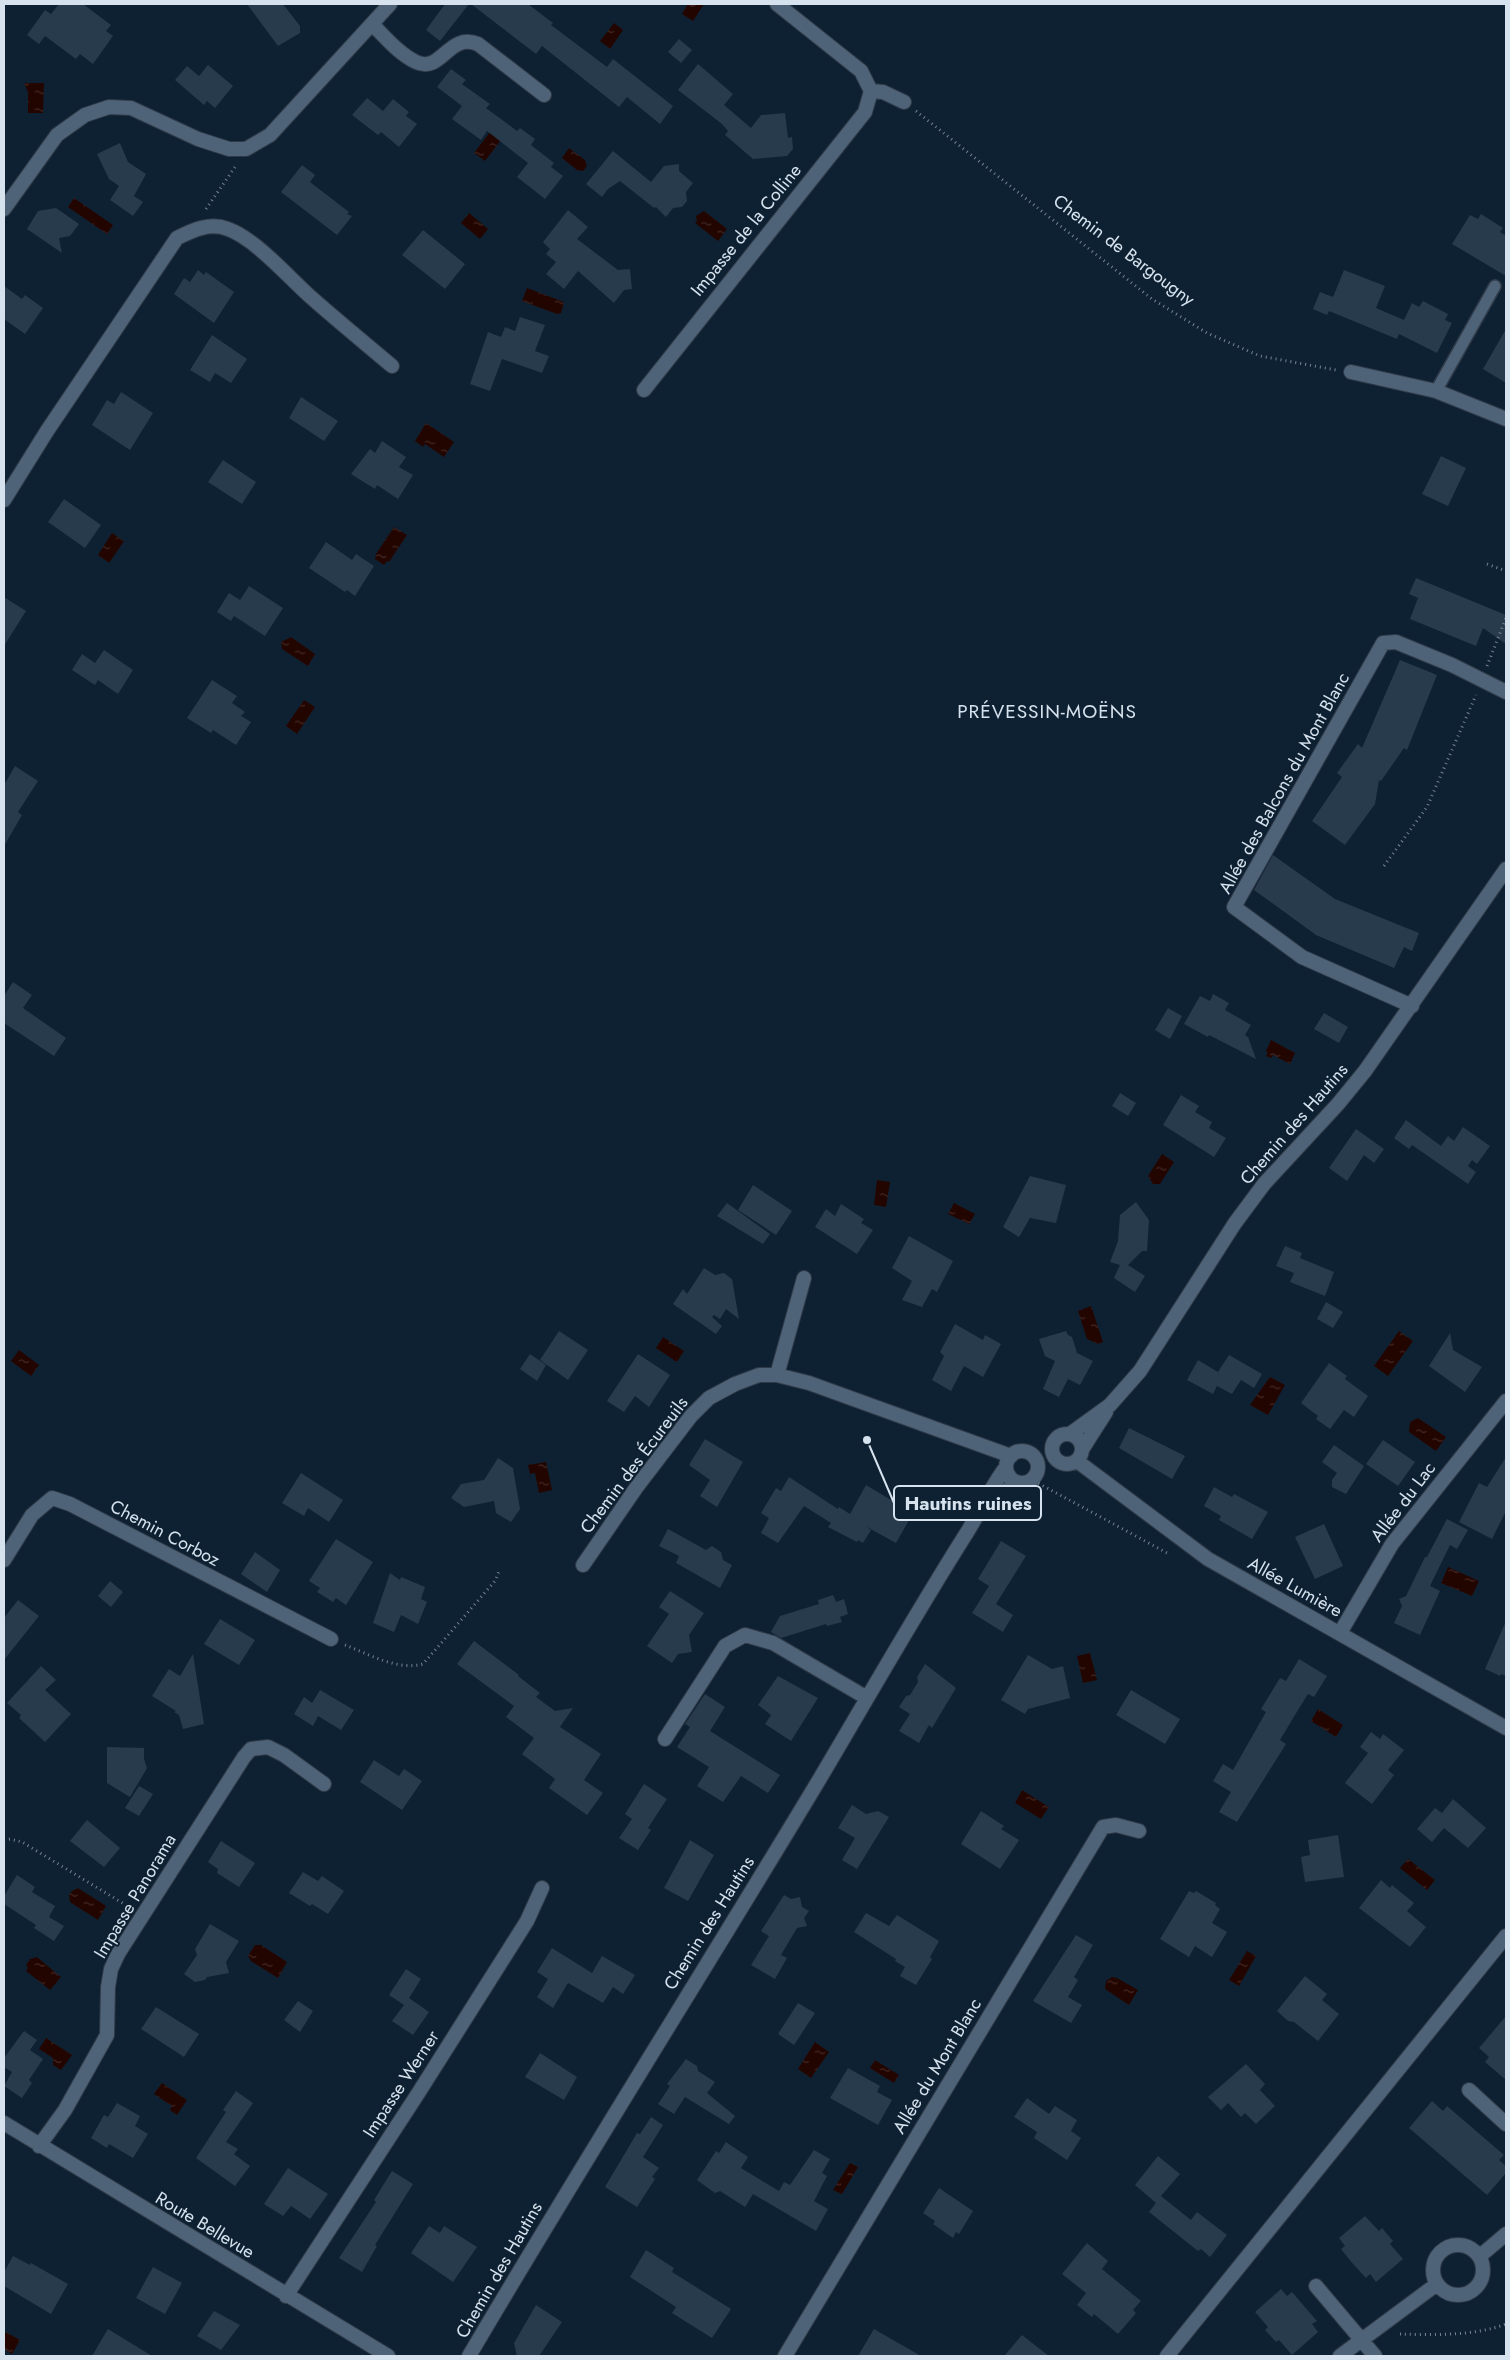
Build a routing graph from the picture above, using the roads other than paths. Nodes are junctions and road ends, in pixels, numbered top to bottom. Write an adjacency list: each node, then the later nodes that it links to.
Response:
1 (390, 4): 3 (street)
2 (777, 4): 4 (street)
3 (372, 24): 5 (street); 7 (street)
4 (871, 90): 6 (street); 11 (street, Impasse de la Colline)
5 (544, 95)
6 (904, 102)
7 (4, 209)
8 (1495, 286): 12 (lane)
9 (392, 366): 14 (street)
10 (1351, 372): 12 (street)
11 (644, 390)
12 (1436, 391): 13 (street)
13 (1506, 420)
14 (4, 500)
15 (1506, 692): 17 (street, Allée des Balcons du Mont Blanc)
16 (1506, 869): 17 (street, Chemin des Hautins)
17 (1412, 1006): 21 (street, Chemin des Hautins)
18 (804, 1278): 19 (street)
19 (778, 1375): 26 (street, Chemin des Écureuils); 32 (street, Chemin des Écureuils)
20 (1506, 1401): 33 (street, Allée du Lac)
21 (1110, 1405): 22 (street, Chemin des Hautins); 24 (street, Chemin des Hautins)
22 (1070, 1434): 23 (street, Chemin des Hautins); 24 (street)
23 (1052, 1444): 25 (street, Chemin des Hautins); 27 (street)
24 (1083, 1448): 27 (street, Chemin des Hautins)
25 (1028, 1452): 26 (street, Chemin des Hautins); 28 (street)
26 (1008, 1462): 29 (street); 30 (street, Chemin des Hautins)
27 (1071, 1463): 28 (street, Chemin des Hautins); 33 (street, Allée Lumière)
28 (1034, 1477): 29 (street, Chemin des Hautins)
29 (1017, 1482): 30 (street, Chemin des Hautins)
30 (981, 1510): 35 (street, Chemin des Hautins)
31 (4, 1560): 34 (street, Chemin Corboz)
32 (583, 1565)
33 (1340, 1633): 36 (street, Allée Lumière)
34 (331, 1639)
35 (866, 1698): 37 (street); 53 (street, Chemin des Hautins)
36 (1506, 1728)
37 (665, 1739)
38 (324, 1784): 45 (street, Impasse Panorama)
39 (1139, 1831): 54 (street, Allée du Mont Blanc)
40 (542, 1888): 50 (street, Impasse Werner)
41 (1506, 1936): 55 (street)
42 (1469, 2090): 44 (street)
43 (4, 2123): 45 (street, Route Bellevue)
44 (1506, 2124)
45 (39, 2146): 50 (street, Route Bellevue)
46 (1506, 2234): 47 (street)
47 (1480, 2256): 48 (street); 48 (street)
48 (1437, 2284): 51 (street)
49 (1316, 2286): 51 (street)
50 (286, 2296): 52 (street, Route Bellevue)
51 (1362, 2340): 56 (street); 57 (street)
52 (388, 2356)
53 (470, 2356)
54 (785, 2356)
55 (1167, 2356)
56 (1340, 2356)
57 (1375, 2356)

